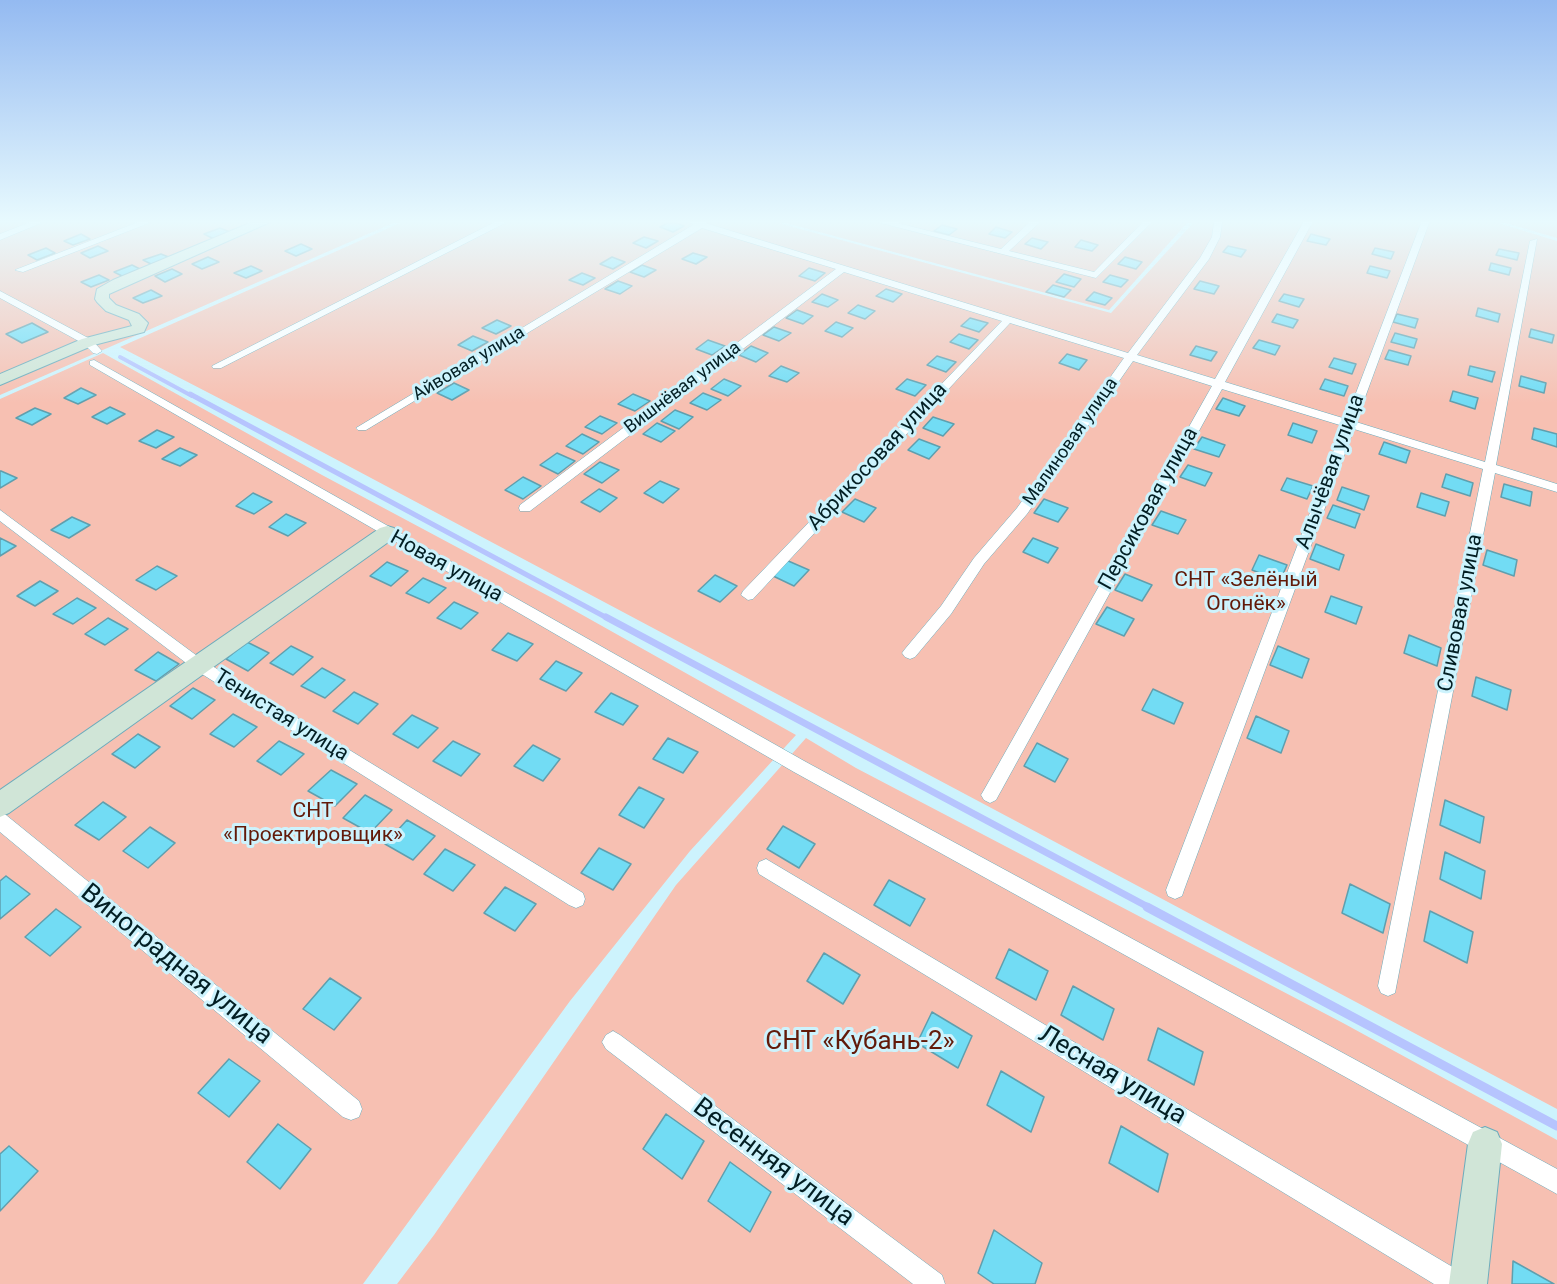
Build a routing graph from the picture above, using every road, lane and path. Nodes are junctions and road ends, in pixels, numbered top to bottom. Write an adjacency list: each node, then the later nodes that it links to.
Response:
1 (118, 283): 12 (street)
2 (382, 283): 14 (street)
3 (600, 283): 18 (street, Айвовая улица)
4 (824, 283): 21 (street, Вишнёвая улица)
5 (887, 283): 11 (street)
6 (1185, 283): 13 (street, Малиновая улица)
7 (1275, 283): 16 (street, Персиковая улица)
8 (1402, 283): 17 (street, Алычёвая улица)
9 (1526, 283): 19 (street, Сливовая улица)
10 (0, 294): 12 (street, Новая улица)
11 (1008, 320): 13 (street); 24 (street, Абрикосовая улица)
12 (93, 352): 15 (street); 23 (street, Новая улица)
13 (1132, 358): 16 (street); 25 (street, Малиновая улица)
14 (217, 366)
15 (0, 380)
16 (1219, 384): 17 (street); 27 (street, Персиковая улица)
17 (1349, 424): 19 (street); 31 (street, Алычёвая улица)
18 (362, 428)
19 (1490, 468): 20 (street); 33 (street, Сливовая улица)
20 (1557, 488)
21 (525, 508)
22 (0, 514): 26 (street, Тенистая улица)
23 (387, 533): 26 (street); 36 (street, Новая улица)
24 (748, 595)
25 (910, 653)
26 (199, 665): 28 (street); 32 (street, Тенистая улица)
27 (990, 795)
28 (0, 805)
29 (0, 821): 35 (street, Виноградная улица)
30 (766, 868): 39 (street, Лесная улица)
31 (1175, 890)
32 (576, 899)
33 (1388, 986)
34 (613, 1042): 38 (street, Весенняя улица)
35 (351, 1109)
36 (1485, 1144): 37 (street, Новая улица); 40 (street)
37 (1557, 1182)
38 (933, 1284)
39 (1457, 1284)
40 (1468, 1284)

